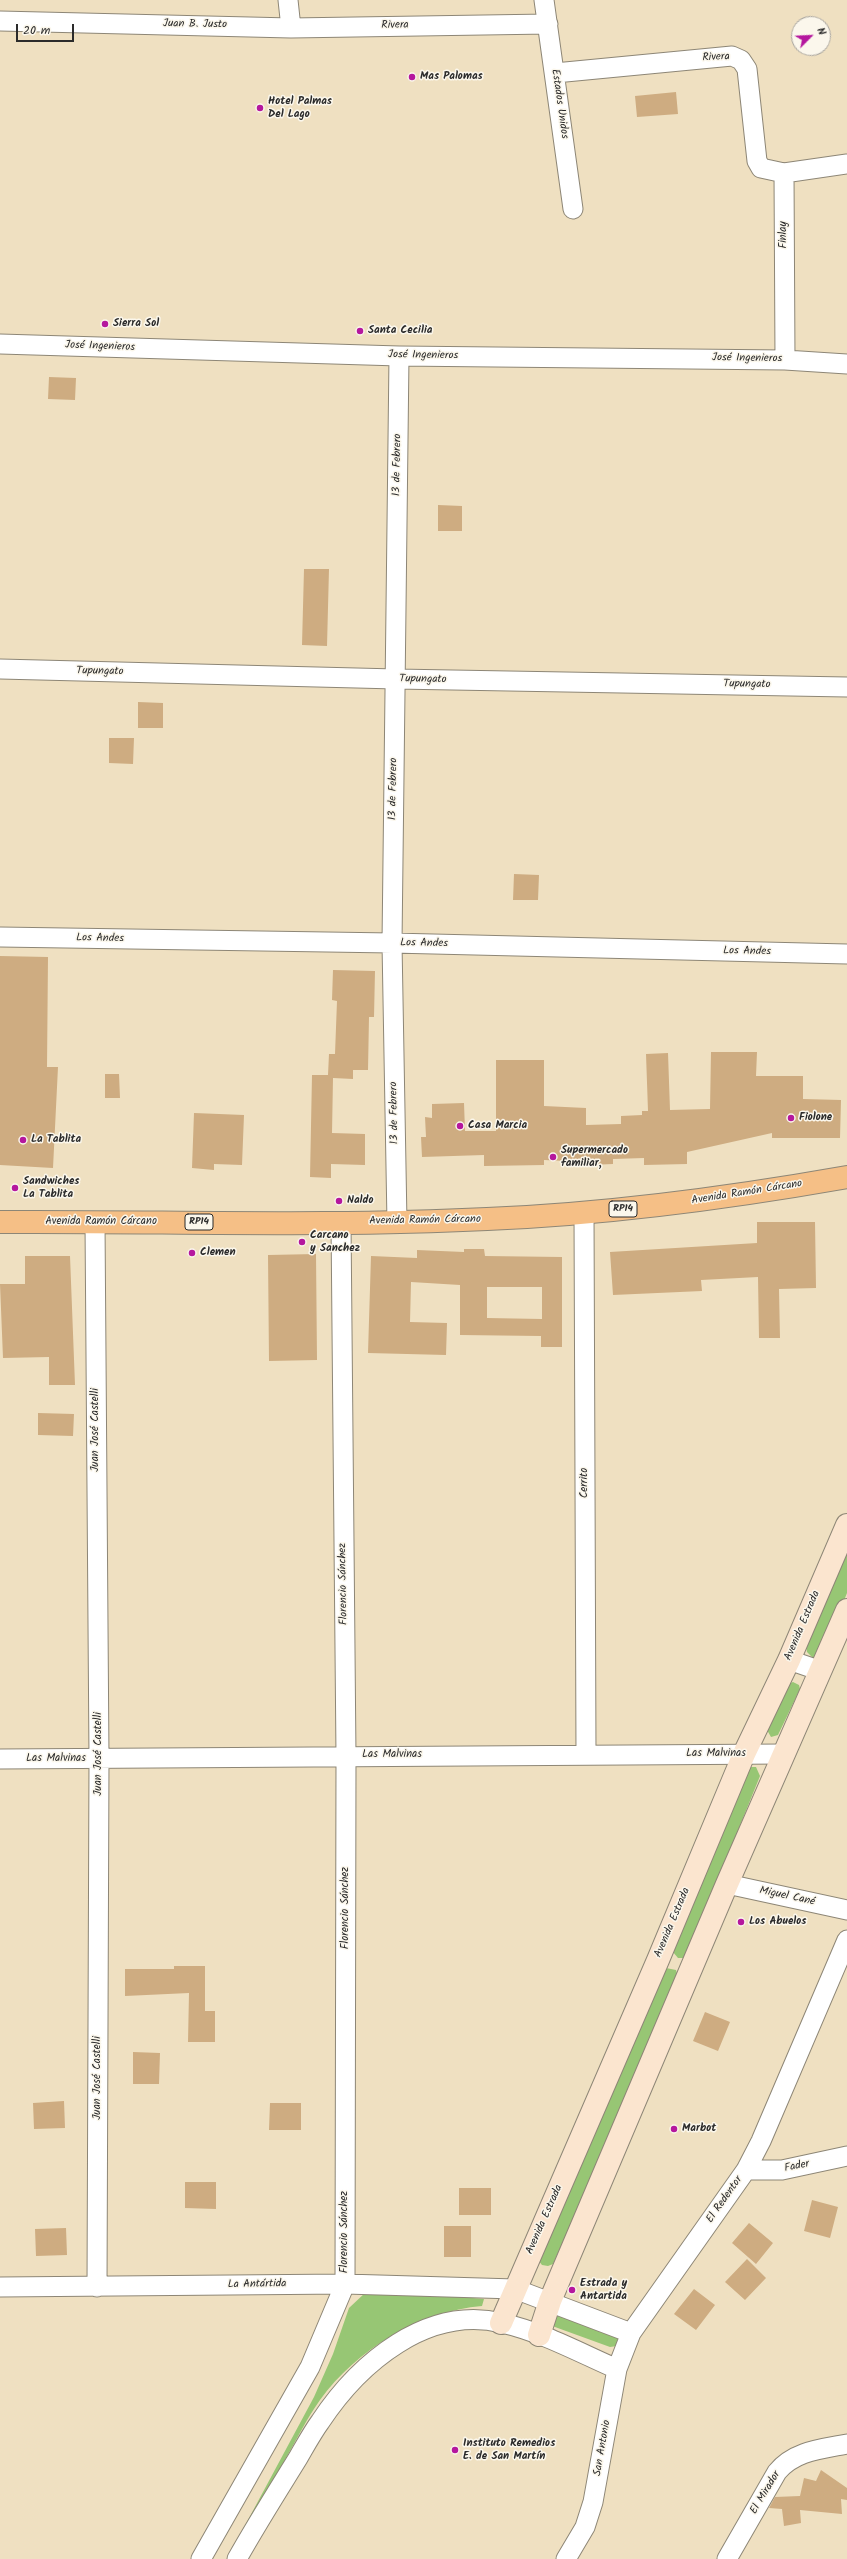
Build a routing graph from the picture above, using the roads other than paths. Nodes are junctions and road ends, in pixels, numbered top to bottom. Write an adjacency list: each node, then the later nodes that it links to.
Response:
1 (288, 0): 5 (street)
2 (544, 0): 4 (street, Estados Unidos)
3 (0, 21): 5 (street, Juan B. Justo)
4 (548, 24): 5 (street, Rivera); 6 (street, Estados Unidos)
5 (291, 28)
6 (555, 72): 8 (street, Rivera); 9 (street, Estados Unidos)
7 (847, 164): 8 (street)
8 (784, 174): 12 (street, Finlay)
9 (574, 209)
10 (0, 344): 11 (street, José Ingenieros)
11 (399, 356): 12 (street, José Ingenieros); 15 (street, 13 de Febrero)
12 (785, 360): 13 (street, José Ingenieros)
13 (847, 364)
14 (0, 670): 15 (street, Tupungato)
15 (396, 679): 16 (street, Tupungato); 18 (street, 13 de Febrero)
16 (847, 687)
17 (0, 937): 18 (street, Los Andes)
18 (392, 943): 19 (street, Los Andes); 25 (street, 13 de Febrero)
19 (847, 954)
20 (847, 1177): 21 (main road, Avenida Ramón Cárcano / RP14)
21 (584, 1212): 25 (main road, Avenida Ramón Cárcano / RP14); 30 (street, Cerrito)
22 (0, 1222): 23 (main road, Avenida Ramón Cárcano / RP14)
23 (94, 1222): 24 (main road, Avenida Ramón Cárcano / RP14); 35 (street, Juan José Castelli)
24 (341, 1222): 25 (main road, Avenida Ramón Cárcano / RP14); 33 (street, Florencio Sánchez)
25 (397, 1222)
26 (847, 1525): 28 (main road, Avenida Estrada)
27 (847, 1610): 29 (main road)
28 (789, 1660): 29 (street); 31 (main road, Avenida Estrada)
29 (821, 1670): 32 (main road)
30 (586, 1754): 31 (street, Las Malvinas); 33 (street, Las Malvinas)
31 (744, 1754): 32 (street, Las Malvinas); 39 (main road, Avenida Estrada)
32 (784, 1754): 36 (main road)
33 (346, 1756): 35 (street, Las Malvinas); 43 (street, Florencio Sánchez)
34 (0, 1759): 35 (street, Las Malvinas)
35 (99, 1759): 45 (street, Juan José Castelli)
36 (727, 1884): 37 (street, Miguel Cané); 40 (main road)
37 (847, 1910)
38 (847, 1940): 42 (street, El Redentor)
39 (658, 1960): 40 (main road); 46 (main road, Avenida Estrada)
40 (690, 1972): 47 (main road)
41 (847, 2156): 42 (street, Fader)
42 (746, 2170): 49 (street, El Redentor)
43 (345, 2284): 45 (street, La Antártida); 46 (street, La Antártida); 53 (street, Florencio Sánchez)
44 (0, 2287): 45 (street, La Antártida)
45 (97, 2287)
46 (515, 2289): 47 (street); 48 (main road, Avenida Estrada)
47 (550, 2301): 49 (street); 50 (main road)
48 (501, 2323): 50 (street); 54 (street)
49 (631, 2333): 51 (street, San Antonio)
50 (539, 2335): 51 (street)
51 (617, 2369): 55 (street, San Antonio)
52 (847, 2444): 56 (street, El Mirador)
53 (201, 2559)
54 (237, 2559)
55 (566, 2559)
56 (727, 2559)

